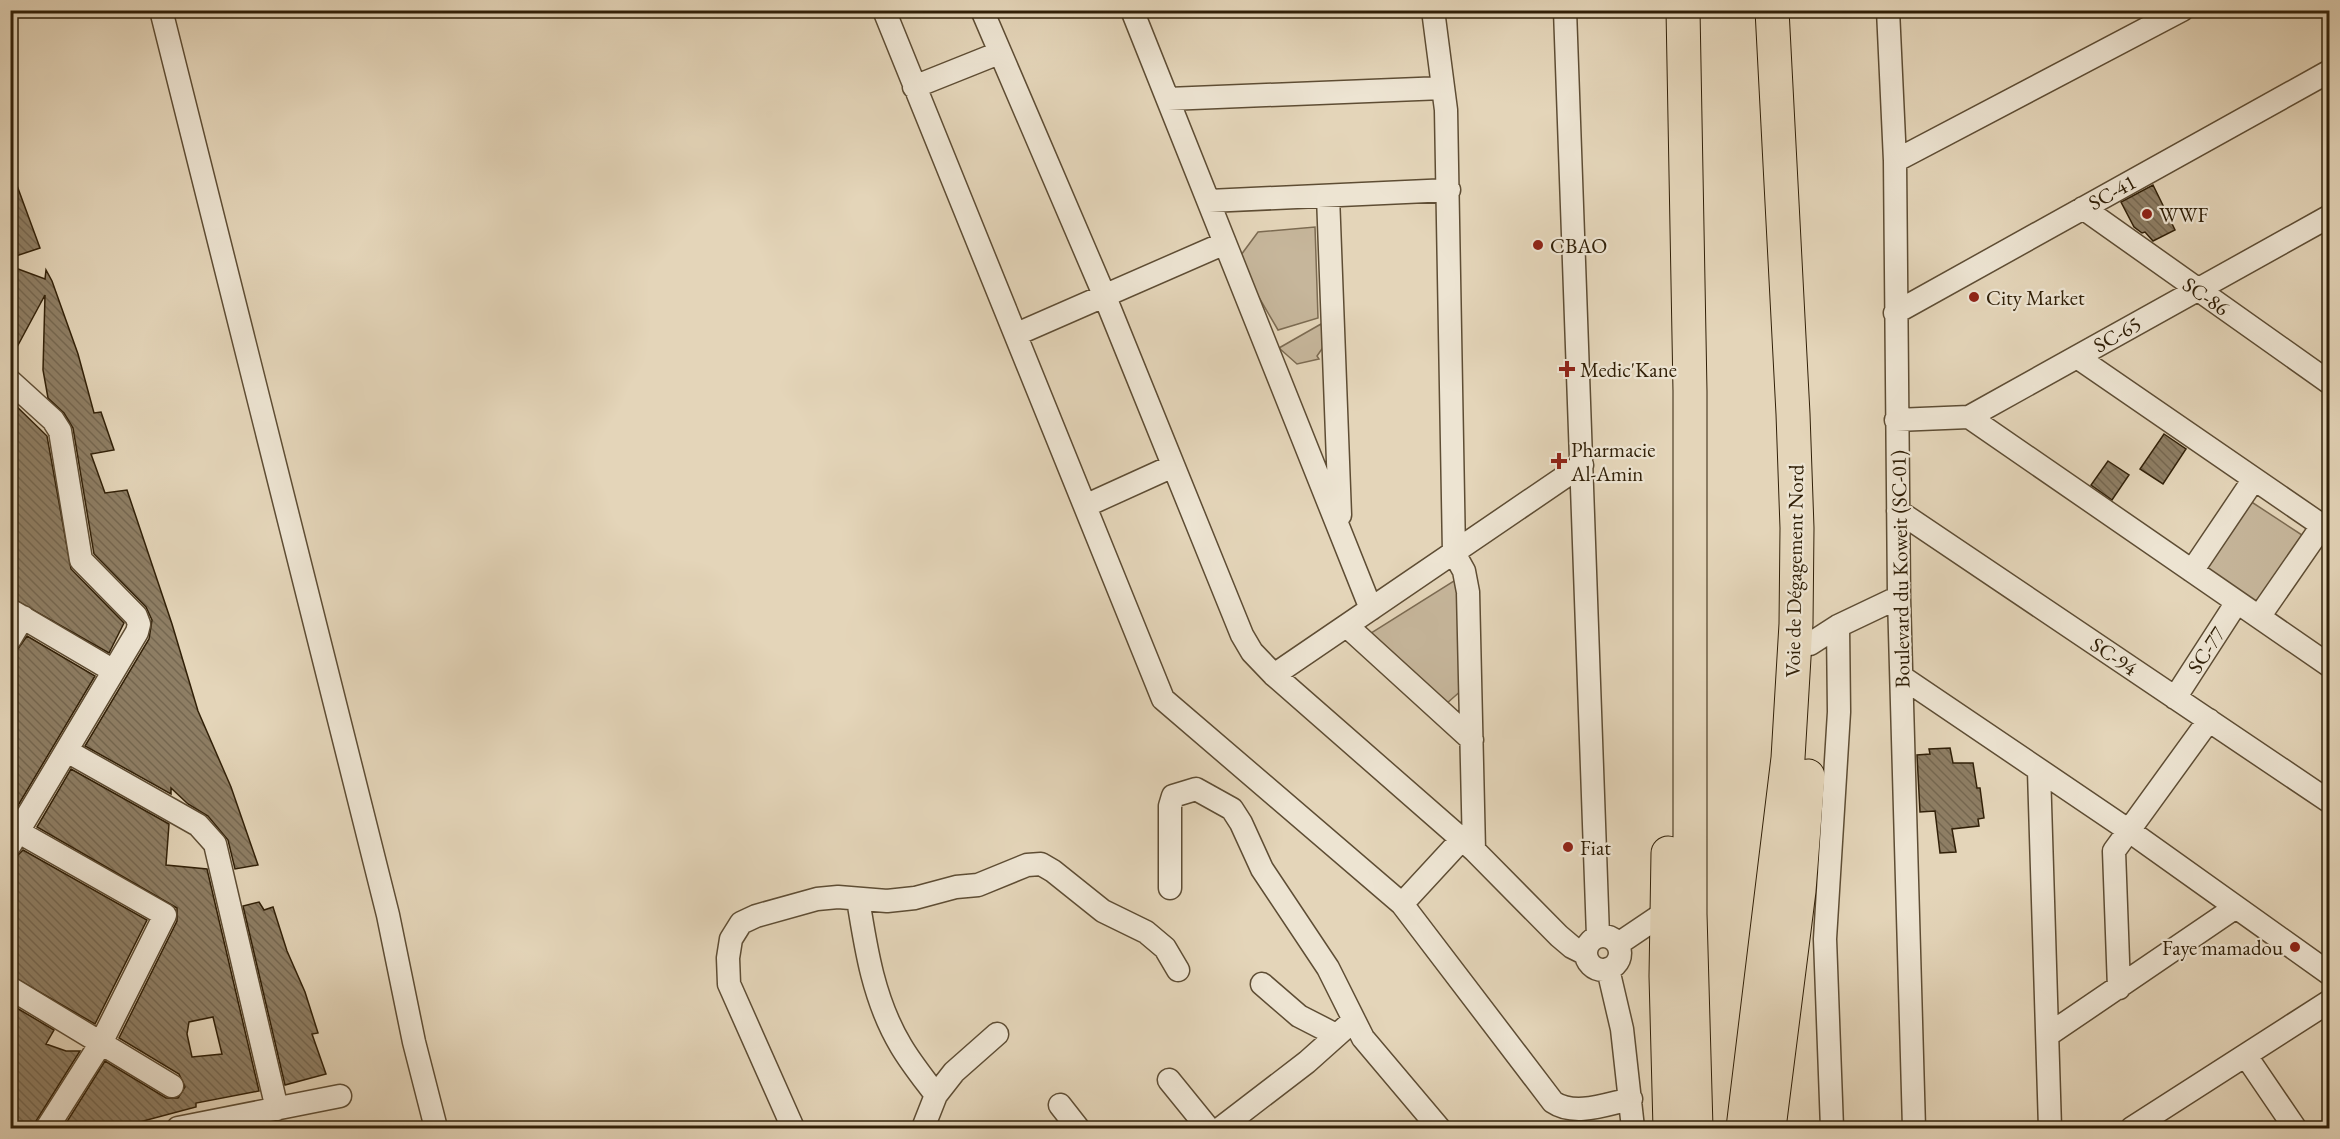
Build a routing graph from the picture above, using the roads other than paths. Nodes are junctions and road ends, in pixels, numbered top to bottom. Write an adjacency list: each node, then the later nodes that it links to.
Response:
1 (161, 10): 91 (street)
2 (884, 10): 13 (street)
3 (982, 10): 11 (street)
4 (1132, 10): 15 (street)
5 (1433, 10): 14 (street)
6 (1565, 10): 33 (street)
7 (1683, 10): 68 (highway)
8 (1772, 10): 30 (highway, Voie de Dégagement Nord)
9 (1888, 10): 16 (street, Boulevard du Koweit (SC-01))
10 (2182, 10): 16 (street)
11 (999, 53): 13 (street); 24 (street)
12 (2330, 71): 20 (street, SC-41)
13 (914, 87): 26 (street)
14 (1443, 88): 15 (street); 17 (street)
15 (1168, 99): 19 (street)
16 (1894, 160): 25 (street, Boulevard du Koweit (SC-01))
17 (1449, 190): 18 (street); 40 (street)
18 (1328, 196): 19 (street); 39 (street)
19 (1209, 201): 22 (street)
20 (2083, 208): 23 (street, SC-86); 25 (street, SC-41)
21 (2324, 226): 23 (street, SC-65)
22 (1225, 243): 24 (street); 39 (street)
23 (2197, 289): 27 (street, SC-65); 29 (street, SC-86)
24 (1105, 297): 26 (street); 34 (street)
25 (1895, 313): 32 (street, Boulevard du Koweit (SC-01))
26 (1017, 334): 36 (street)
27 (2077, 357): 31 (street, SC-65); 35 (street)
28 (10, 381): 52 (street)
29 (2330, 383)
30 (1793, 414): 50 (highway); 101 (highway, Voie de Dégagement Nord)
31 (1969, 417): 32 (street, SC-65); 41 (street)
32 (1896, 420): 37 (street, Boulevard du Koweit (SC-01))
33 (1582, 465): 40 (street); 69 (street)
34 (1173, 466): 36 (street); 53 (street)
35 (2254, 479): 38 (street); 41 (street)
36 (1085, 506): 66 (street)
37 (1898, 511): 42 (street, Boulevard du Koweit (SC-01)); 55 (street, SC-94)
38 (2326, 529): 46 (street)
39 (1341, 532): 44 (street)
40 (1454, 553): 44 (street); 57 (street)
41 (2192, 571): 43 (street)
42 (1899, 597): 47 (street); 54 (street, Boulevard du Koweit (SC-01))
43 (2237, 602): 46 (street); 55 (street, SC-77)
44 (1371, 609): 48 (street)
45 (16, 614): 49 (street); 52 (street)
46 (2259, 617): 51 (street)
47 (1838, 626): 50 (street); 103 (street)
48 (1348, 627): 53 (street); 57 (street)
49 (10, 639)
50 (1810, 644): 102 (highway)
51 (2330, 666)
52 (112, 670): 58 (street)
53 (1274, 675): 63 (street)
54 (1902, 677): 59 (street); 104 (street, Boulevard du Koweit (SC-01))
55 (2175, 698): 56 (street, SC-94)
56 (2209, 720): 60 (street, SC-94); 61 (street)
57 (1472, 740): 63 (street)
58 (67, 751): 62 (street); 88 (street)
59 (2039, 771): 61 (street); 79 (street)
60 (2330, 802)
61 (2128, 830): 67 (street); 74 (street)
62 (13, 834): 80 (street)
63 (1468, 845): 66 (street); 69 (street)
64 (1170, 888): 76 (street)
65 (858, 899): 70 (street); 84 (street); 92 (street)
66 (1402, 904): 86 (street)
67 (2236, 907): 71 (street); 74 (street)
68 (1678, 912): 69 (street); 99 (highway); 100 (highway)
69 (1601, 945): 86 (street)
70 (1178, 970)
71 (2330, 974)
72 (1262, 984): 78 (street)
73 (10, 987): 80 (street)
74 (2119, 988): 79 (street)
75 (2330, 1001): 81 (street)
76 (1353, 1020): 78 (street); 97 (street)
77 (997, 1034): 84 (street)
78 (1336, 1035): 96 (street)
79 (2048, 1035): 105 (street)
80 (100, 1043): 83 (street); 89 (street)
81 (2246, 1056): 106 (street); 107 (street)
82 (1169, 1080): 95 (street)
83 (172, 1086)
84 (936, 1095): 93 (street)
85 (340, 1096): 88 (street)
86 (1631, 1099): 98 (street)
87 (1059, 1105): 94 (street)
88 (277, 1109): 90 (street)
89 (47, 1128)
90 (178, 1128)
91 (436, 1128)
92 (794, 1128)
93 (923, 1128)
94 (1078, 1128)
95 (1208, 1128)
96 (1221, 1128)
97 (1439, 1128)
98 (1633, 1128)
99 (1670, 1128)
100 (1695, 1128)
101 (1743, 1128)
102 (1769, 1128)
103 (1832, 1128)
104 (1914, 1128)
105 (2050, 1128)
106 (2132, 1128)
107 (2295, 1128)

